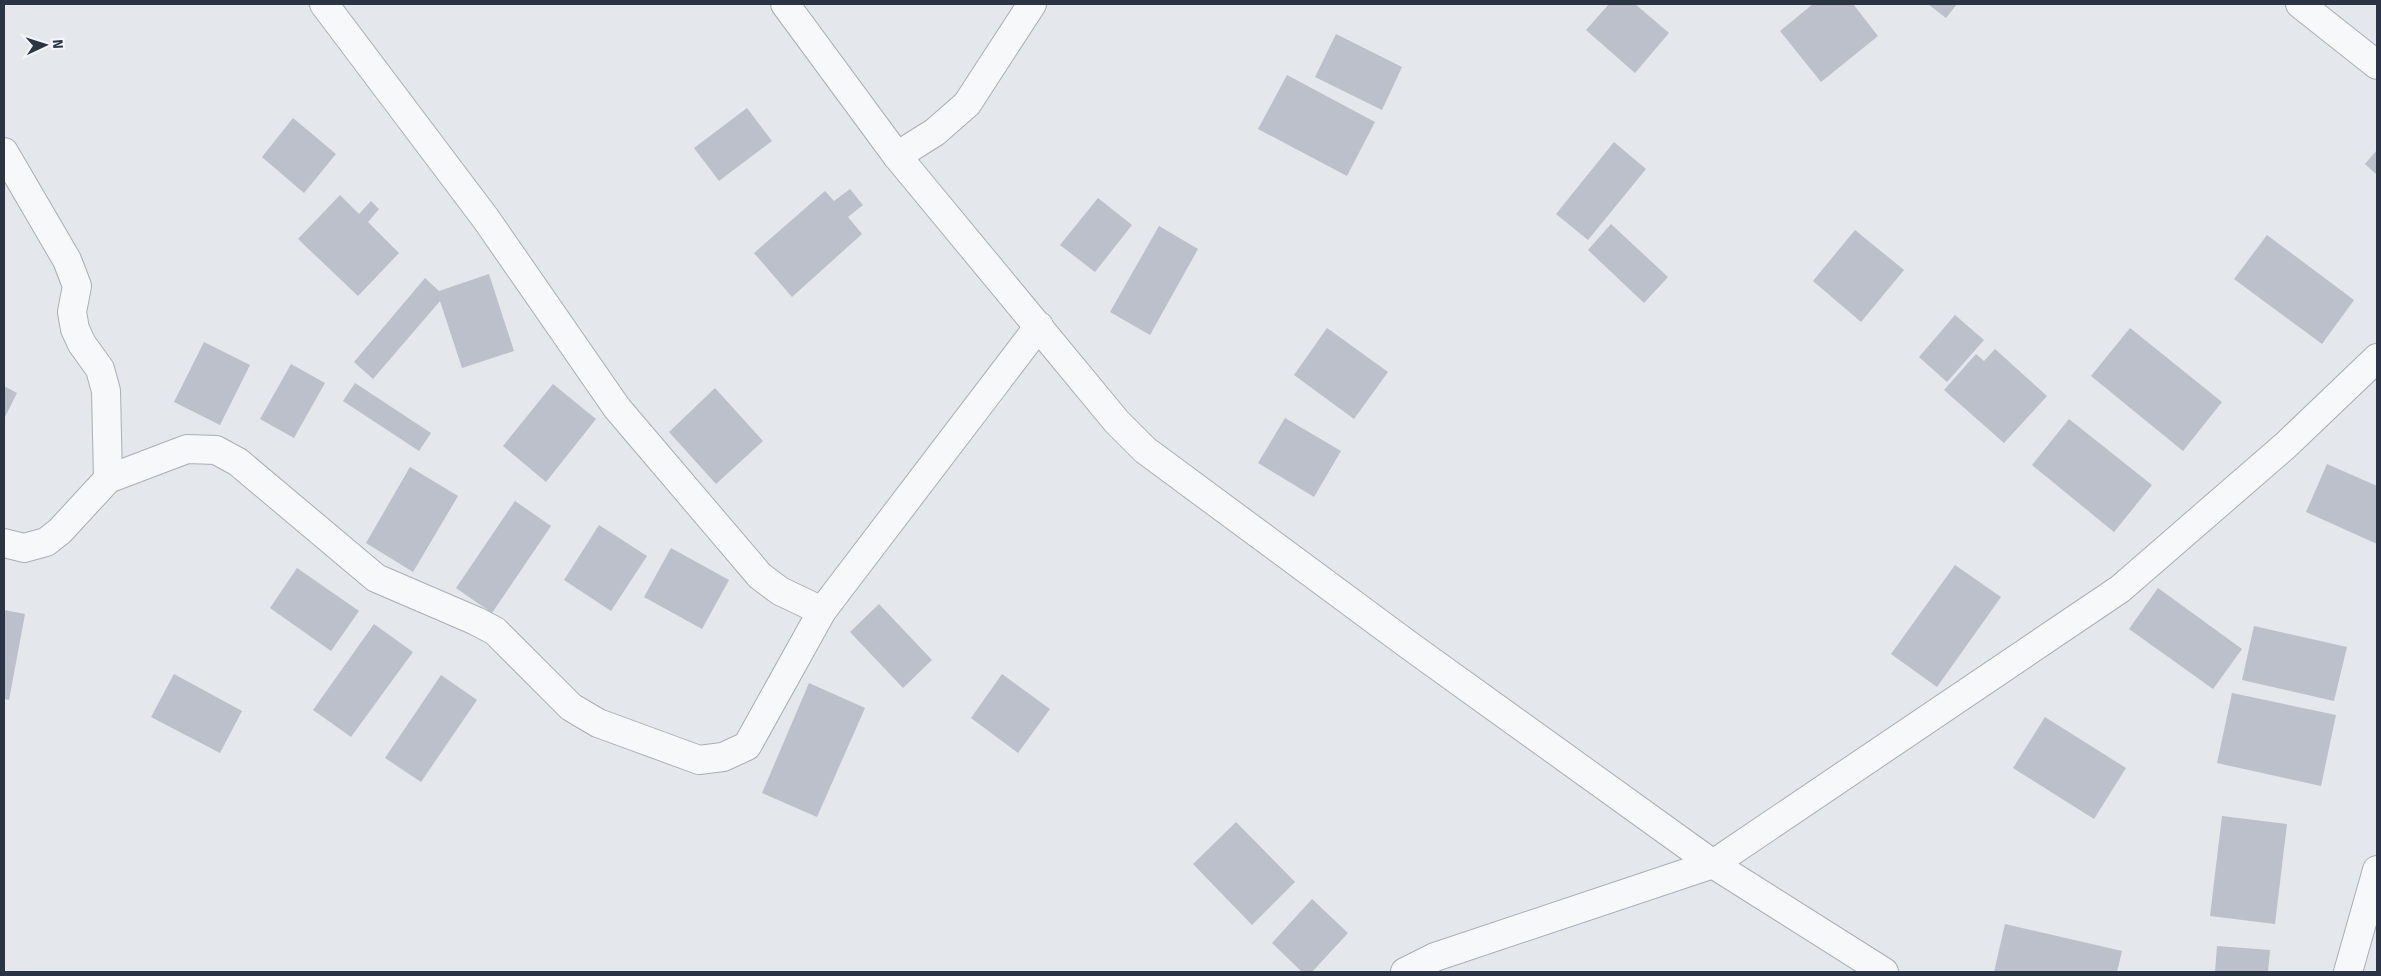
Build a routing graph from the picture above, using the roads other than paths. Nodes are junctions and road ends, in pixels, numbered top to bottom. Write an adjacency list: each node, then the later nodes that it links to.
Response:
1 (324, 4): 12 (street)
2 (786, 4): 7 (street)
3 (1032, 4): 7 (street)
4 (2300, 4): 5 (street)
5 (2377, 65)
6 (4, 152): 10 (street)
7 (897, 156): 8 (street)
8 (1039, 326): 12 (street); 13 (street)
9 (2377, 358): 13 (street)
10 (108, 479): 11 (street); 12 (street)
11 (4, 543)
12 (822, 611)
13 (1713, 864): 15 (street); 16 (street)
14 (2377, 870): 17 (street)
15 (1405, 972)
16 (1884, 972)
17 (2348, 972)

